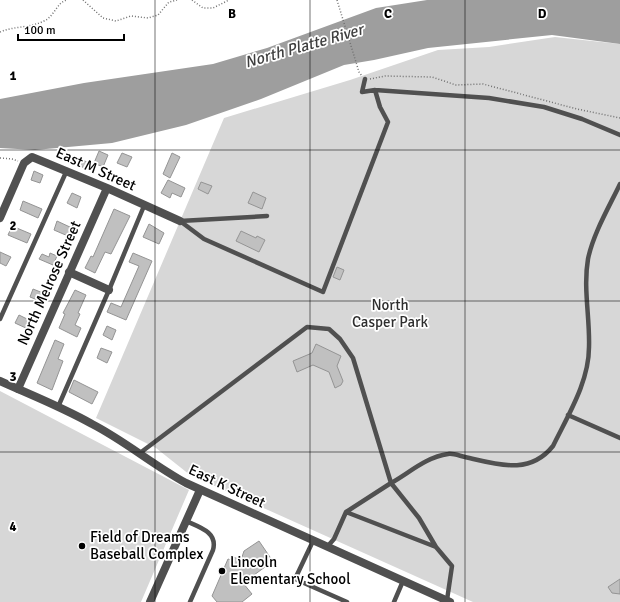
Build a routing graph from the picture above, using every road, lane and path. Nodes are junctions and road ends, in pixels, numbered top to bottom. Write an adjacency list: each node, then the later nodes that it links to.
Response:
1 (67, 0): 7 (path)
2 (83, 0): 3 (path)
3 (177, 0)
4 (192, 0): 5 (path)
5 (229, 0)
6 (337, 0): 8 (path)
7 (0, 32)
8 (365, 79): 9 (lane); 10 (path)
9 (375, 90): 11 (lane); 20 (lane)
10 (620, 118)
11 (620, 135)
12 (0, 158): 13 (path)
13 (24, 163): 14 (street, East M Street); 19 (street)
14 (67, 170): 16 (street, East M Street); 23 (lane)
15 (620, 184): 27 (lane)
16 (106, 188): 17 (street, East M Street); 21 (street, North Melrose Street)
17 (144, 206): 20 (street, East M Street); 22 (lane)
18 (267, 216): 20 (lane)
19 (0, 218)
20 (180, 221)
21 (69, 272): 22 (street); 25 (street, North Melrose Street)
22 (110, 290): 26 (lane)
23 (0, 320)
24 (0, 381): 25 (street, East K Street)
25 (18, 389): 26 (street, East K Street)
26 (58, 407): 29 (street, East K Street)
27 (568, 415): 28 (lane); 30 (lane)
28 (620, 438)
29 (140, 453): 30 (lane); 31 (street, East K Street)
30 (391, 483): 32 (lane); 36 (lane)
31 (200, 490): 33 (street); 34 (street, East K Street)
32 (346, 512): 35 (lane); 36 (lane)
33 (186, 522): 39 (street); 40 (lane)
34 (313, 541): 35 (street, East K Street); 41 (lane)
35 (327, 547): 37 (street, East K Street)
36 (436, 547): 38 (lane)
37 (404, 581): 38 (street, East K Street); 42 (lane)
38 (448, 601)
39 (151, 602)
40 (190, 602)
41 (347, 602)
42 (394, 602)

